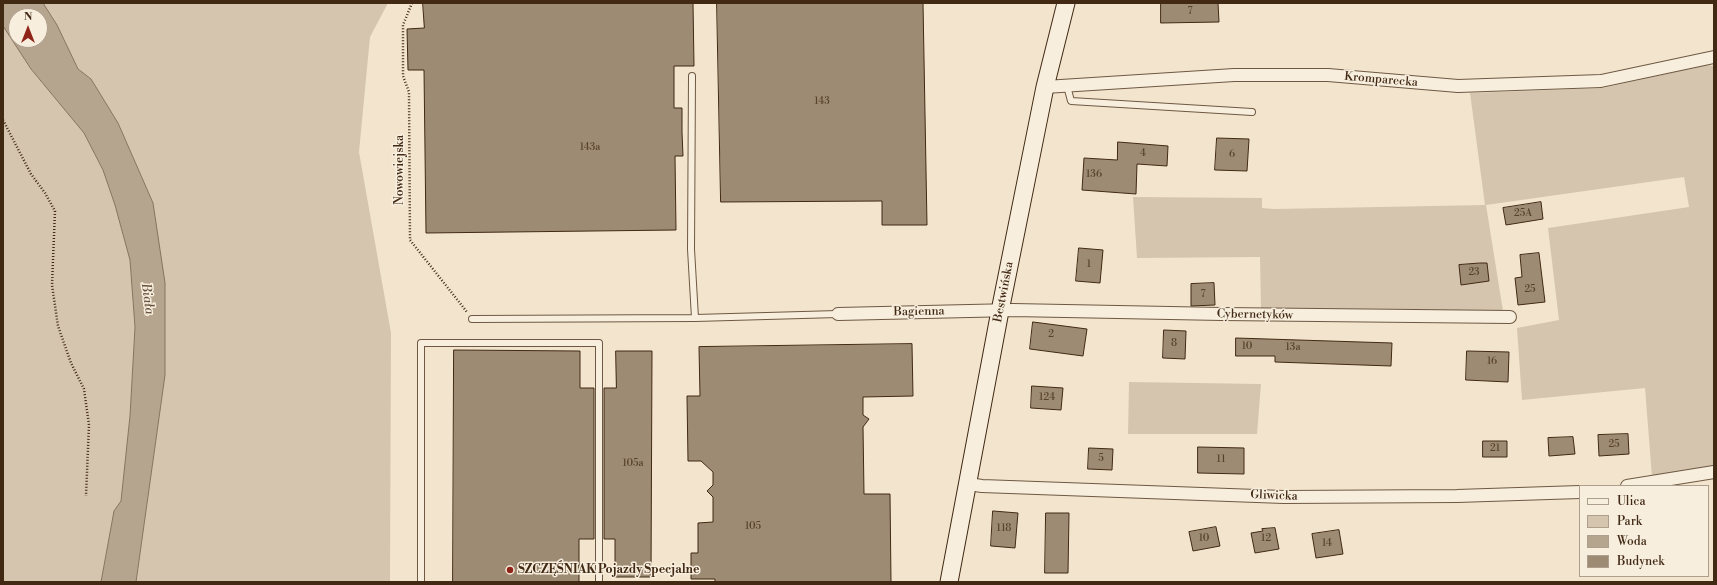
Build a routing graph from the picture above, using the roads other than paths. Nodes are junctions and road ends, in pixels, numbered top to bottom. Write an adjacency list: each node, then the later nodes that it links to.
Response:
1 (1066, 3): 5 (street, Bestwińska)
2 (1714, 57): 4 (street, Kromparecka)
3 (692, 76): 10 (lane)
4 (1067, 86): 5 (street, Kromparecka); 6 (lane)
5 (1045, 88): 7 (street, Bestwińska)
6 (1252, 112)
7 (1000, 311): 8 (street, Bagienna); 9 (street, Cybernetyków); 13 (street, Bestwińska)
8 (838, 314): 10 (lane)
9 (1510, 317)
10 (695, 318): 11 (lane)
11 (472, 319)
12 (1714, 472): 14 (street)
13 (968, 484): 15 (street, Gliwicka); 18 (street, Bestwińska)
14 (1633, 485)
15 (1579, 492)
16 (421, 582): 17 (lane)
17 (599, 582)
18 (949, 582)

